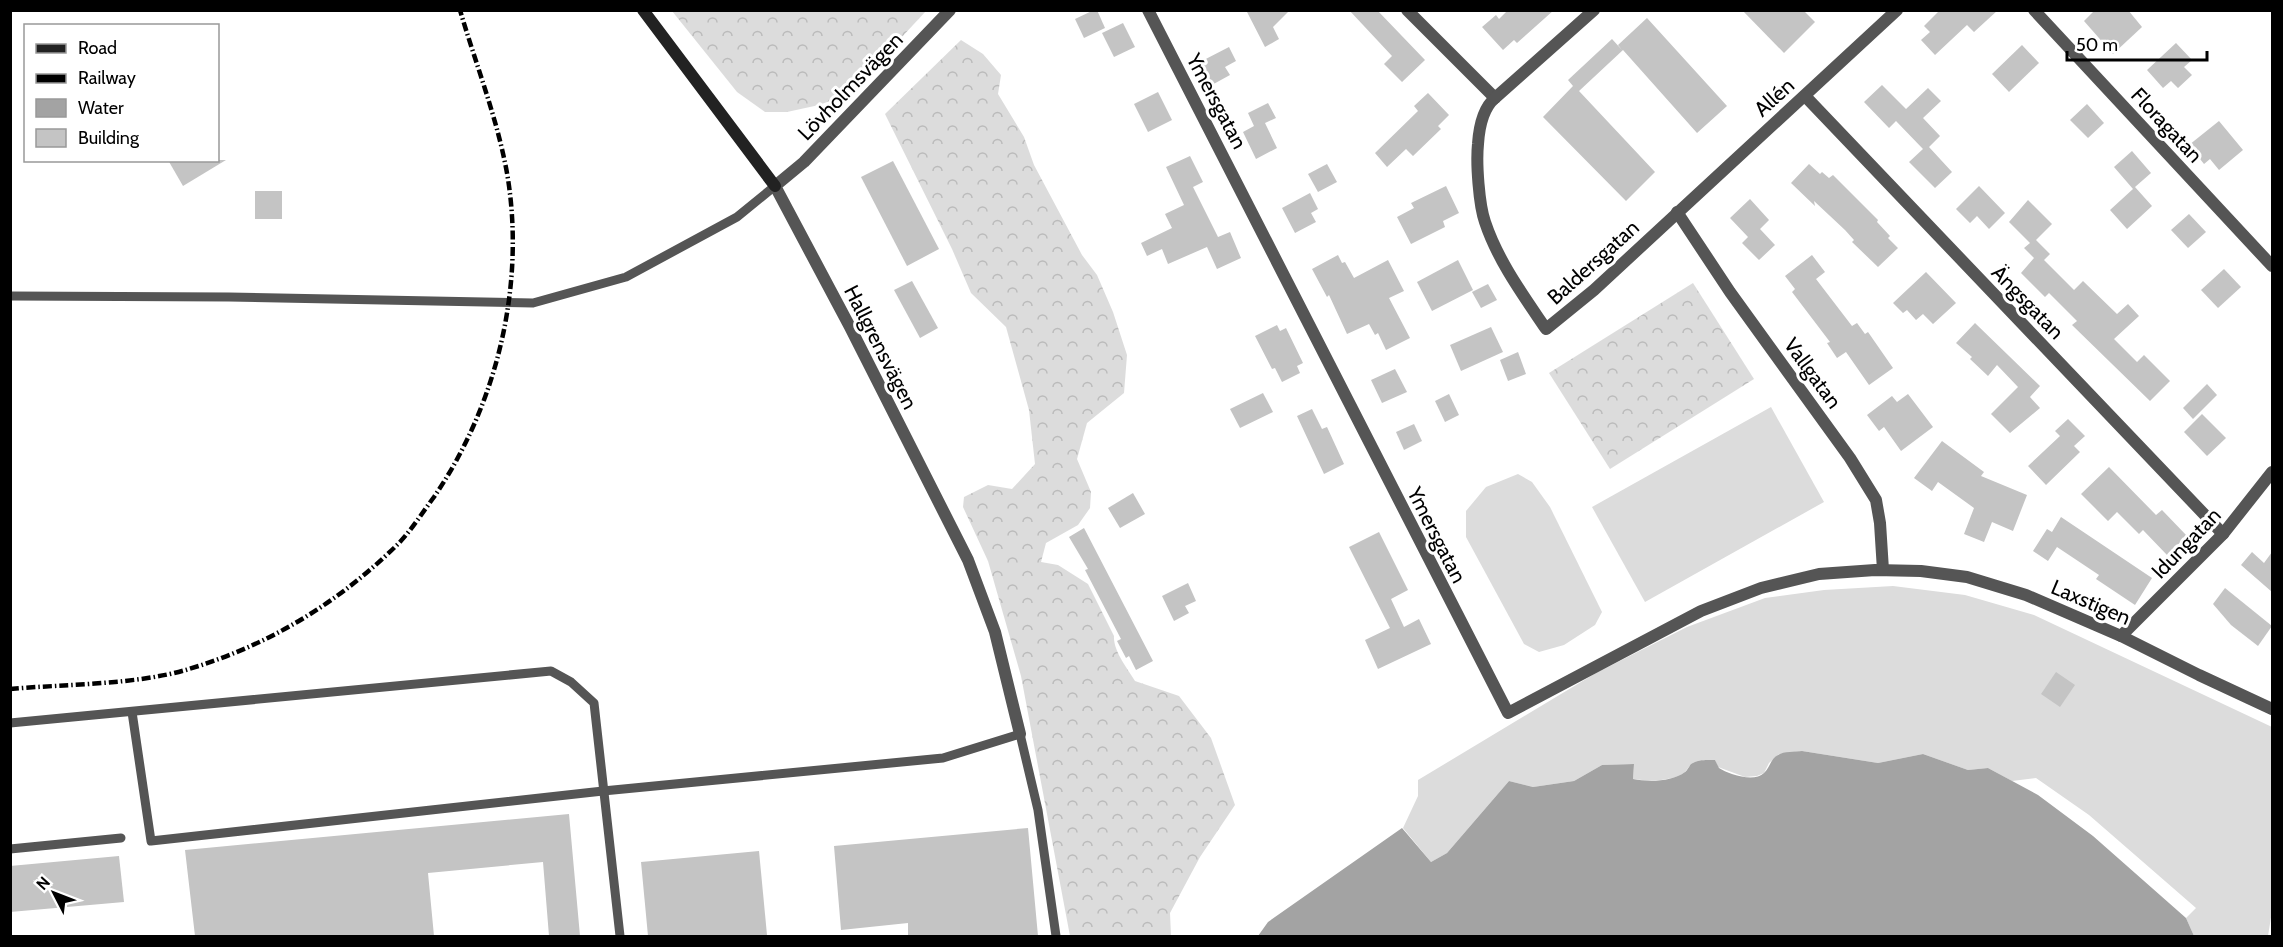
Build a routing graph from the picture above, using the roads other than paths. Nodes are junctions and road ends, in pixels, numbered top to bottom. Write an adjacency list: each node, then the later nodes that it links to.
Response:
1 (643, 10): 10 (street, Hallgrensvägen)
2 (950, 10): 10 (street, Lövholmsvägen)
3 (1148, 10): 16 (street, Ymersgatan)
4 (1407, 10): 9 (street)
5 (1594, 10): 9 (street)
6 (1897, 10): 8 (street, Allén)
7 (2034, 10): 12 (street, Floragatan)
8 (1805, 96): 11 (street, Allén); 15 (street, Ängsgatan)
9 (1495, 98): 11 (street, Baldersgatan)
10 (775, 186): 13 (lane); 21 (street, Hallgrensvägen)
11 (1677, 213): 16 (street, Vallgatan)
12 (2272, 266)
13 (10, 296)
14 (2272, 472): 15 (street, Idungatan)
15 (2223, 534): 17 (street, Idungatan)
16 (1883, 570): 17 (street, Laxstigen)
17 (2121, 636): 18 (street, Laxstigen)
18 (2272, 709)
19 (132, 712): 20 (lane); 22 (lane); 22 (lane)
20 (10, 723)
21 (1020, 734): 22 (lane); 26 (lane)
22 (603, 791): 25 (lane)
23 (121, 838): 24 (lane)
24 (10, 849)
25 (620, 936)
26 (1056, 936)

